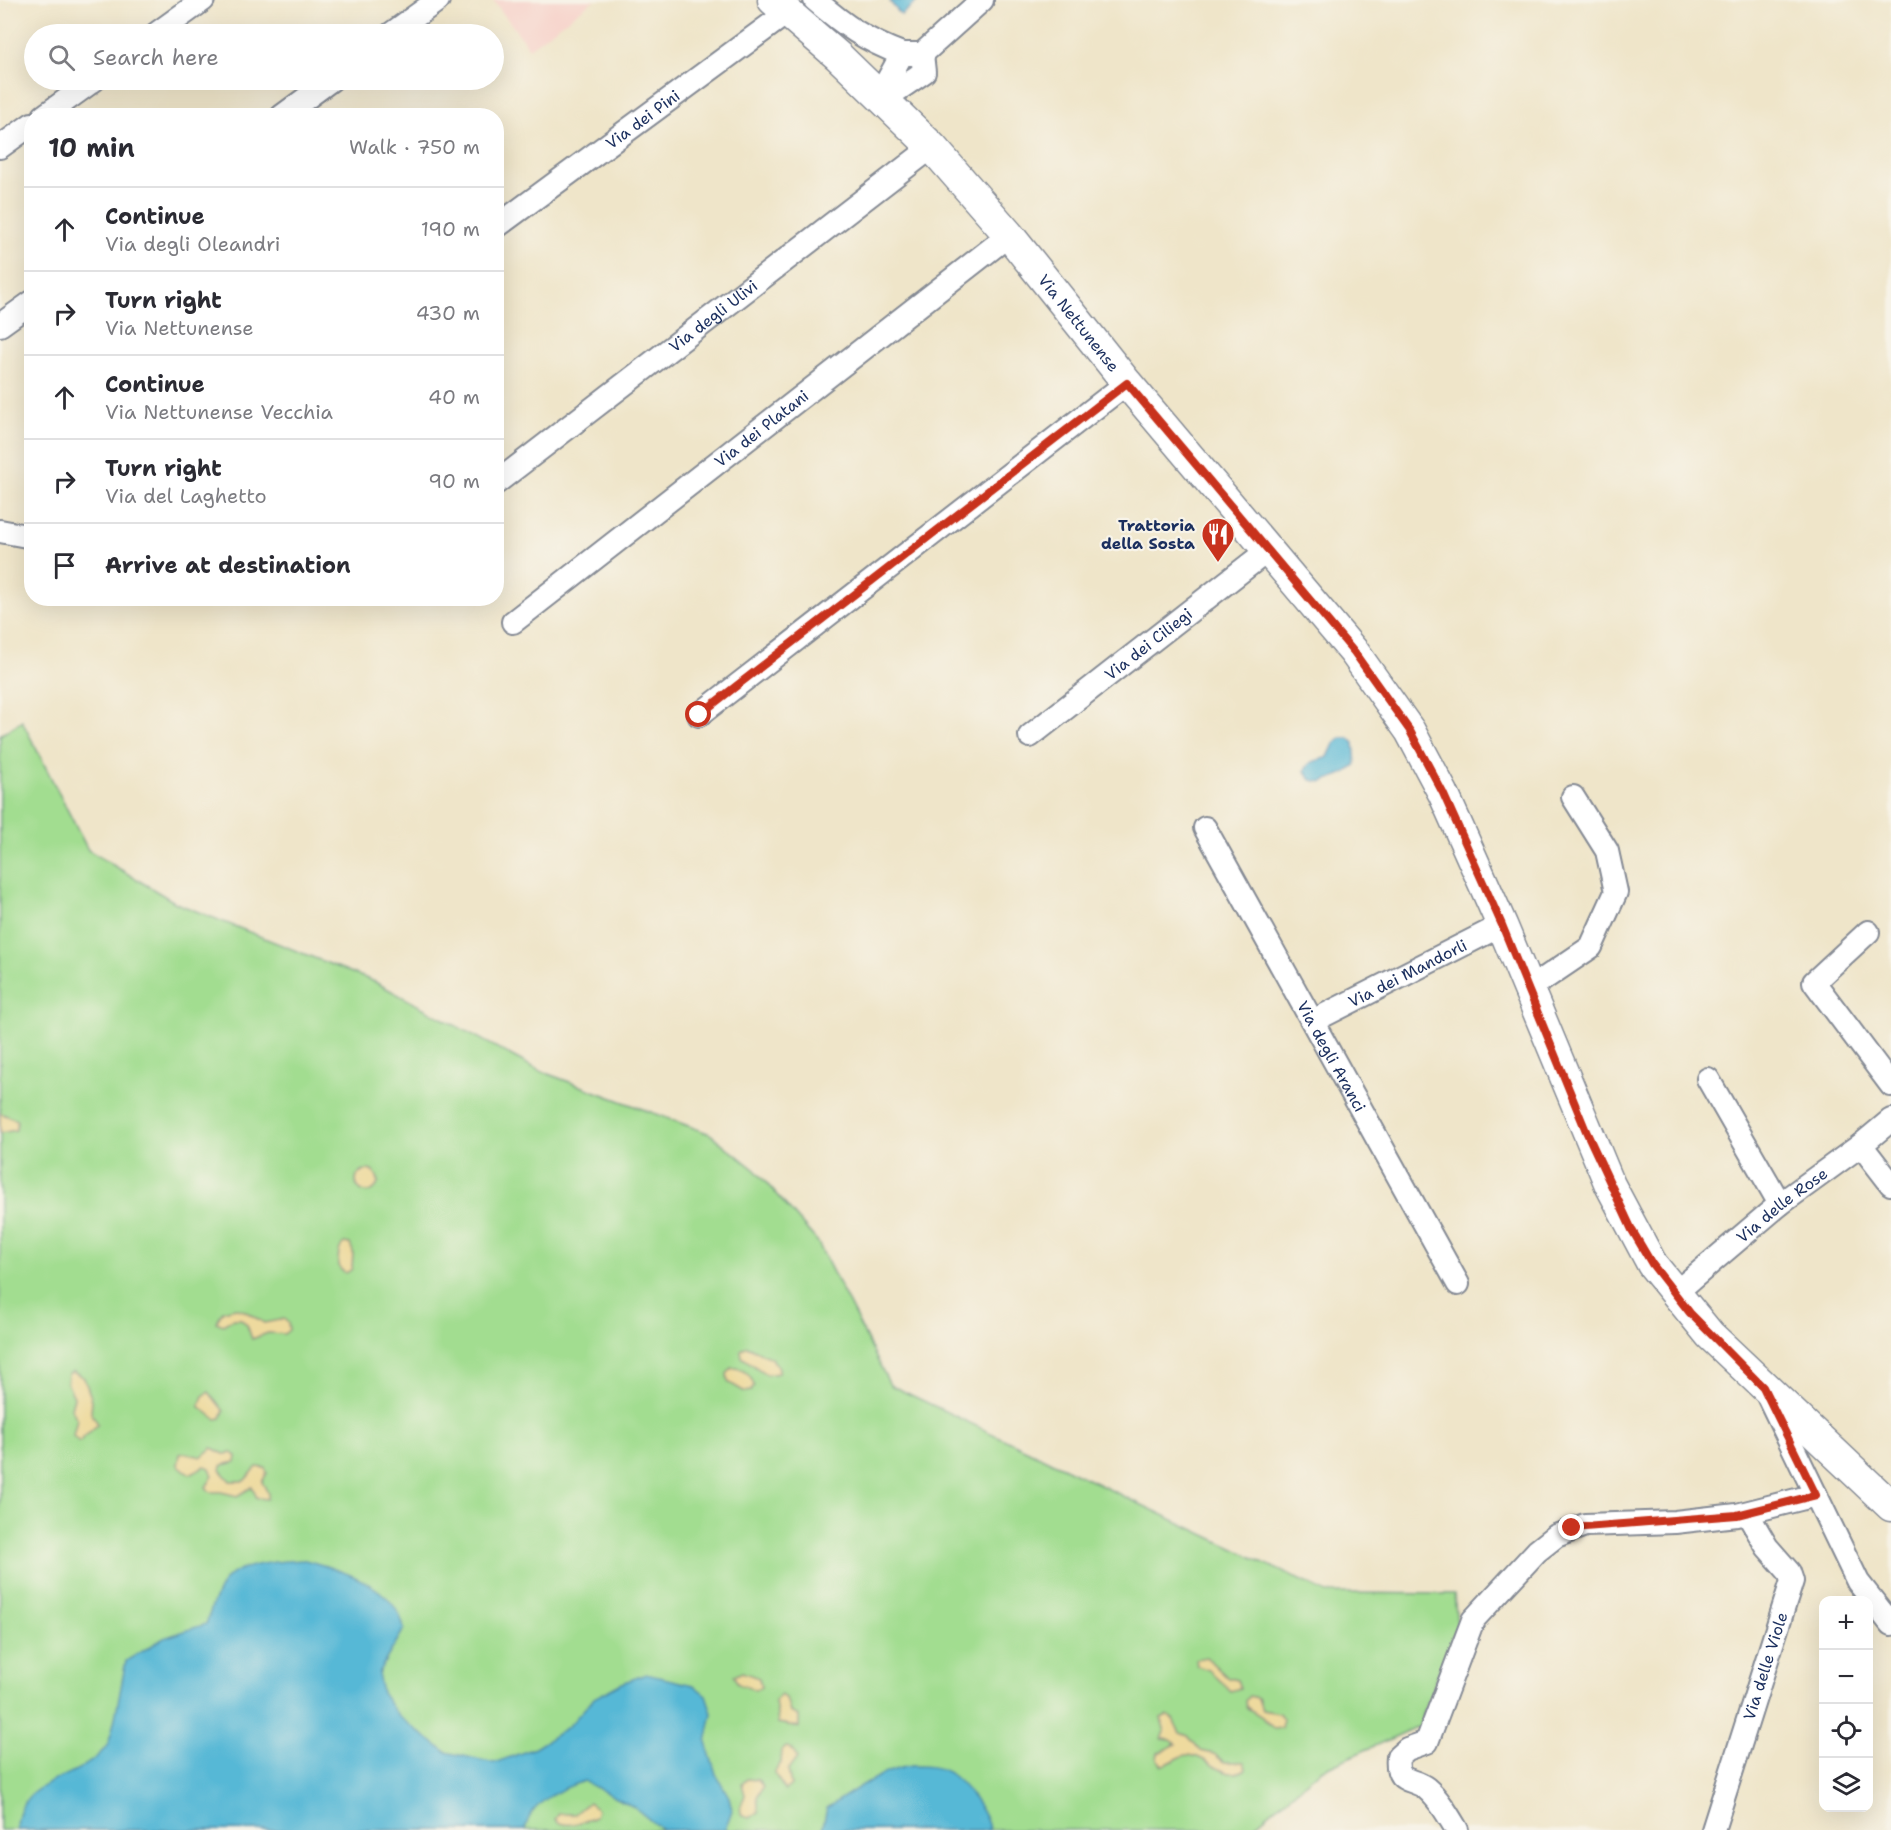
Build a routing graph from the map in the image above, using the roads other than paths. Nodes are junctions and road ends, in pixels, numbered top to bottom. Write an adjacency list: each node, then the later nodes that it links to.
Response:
1 (203, 0): 6 (street)
2 (438, 0): 7 (street)
3 (815, 0): 8 (street)
4 (982, 0): 8 (street)
5 (781, 6): 11 (main road, Via Nettunense); 17 (street, Via dei Pini)
6 (170, 24)
7 (405, 24)
8 (912, 54): 11 (street)
9 (79, 90): 12 (street)
10 (317, 90): 13 (street)
11 (881, 98): 16 (main road, Via Nettunense)
12 (55, 108)
13 (293, 108)
14 (24, 130): 15 (street)
15 (0, 147)
16 (932, 147): 18 (main road, Via Nettunense); 22 (street, Via degli Ulivi)
17 (504, 221)
18 (1009, 235): 21 (main road, Via Nettunense); 26 (street, Via dei Platani)
19 (24, 308): 20 (street)
20 (0, 325)
21 (1127, 383): 25 (main road, Via Nettunense); 27 (street)
22 (504, 477)
23 (0, 531): 24 (street)
24 (24, 536)
25 (1267, 551): 28 (street, Via dei Ciliegi); 31 (main road, Via Nettunense)
26 (513, 622)
27 (699, 715)
28 (1030, 736)
29 (1573, 797): 33 (street)
30 (1205, 828): 34 (street, Via degli Aranci)
31 (1502, 925): 33 (main road, Via Nettunense); 34 (street, Via dei Mandorli)
32 (1868, 932): 36 (street)
33 (1529, 989): 42 (main road, Via Nettunense)
34 (1314, 1021): 41 (street, Via degli Aranci)
35 (1708, 1079): 40 (street)
36 (1891, 1085)
37 (1891, 1120): 38 (street, Via delle Rose)
38 (1862, 1145): 39 (street); 40 (street, Via delle Rose)
39 (1891, 1184)
40 (1780, 1204): 42 (street, Via delle Rose)
41 (1458, 1284)
42 (1674, 1294): 43 (main road, Via Nettunense)
43 (1763, 1387): 44 (street); 45 (main road, Via Nettunense)
44 (1816, 1495): 46 (street); 47 (street)
45 (1891, 1506)
46 (1747, 1513): 48 (street); 49 (street, Via delle Viole)
47 (1891, 1624)
48 (1457, 1830)
49 (1713, 1830)

